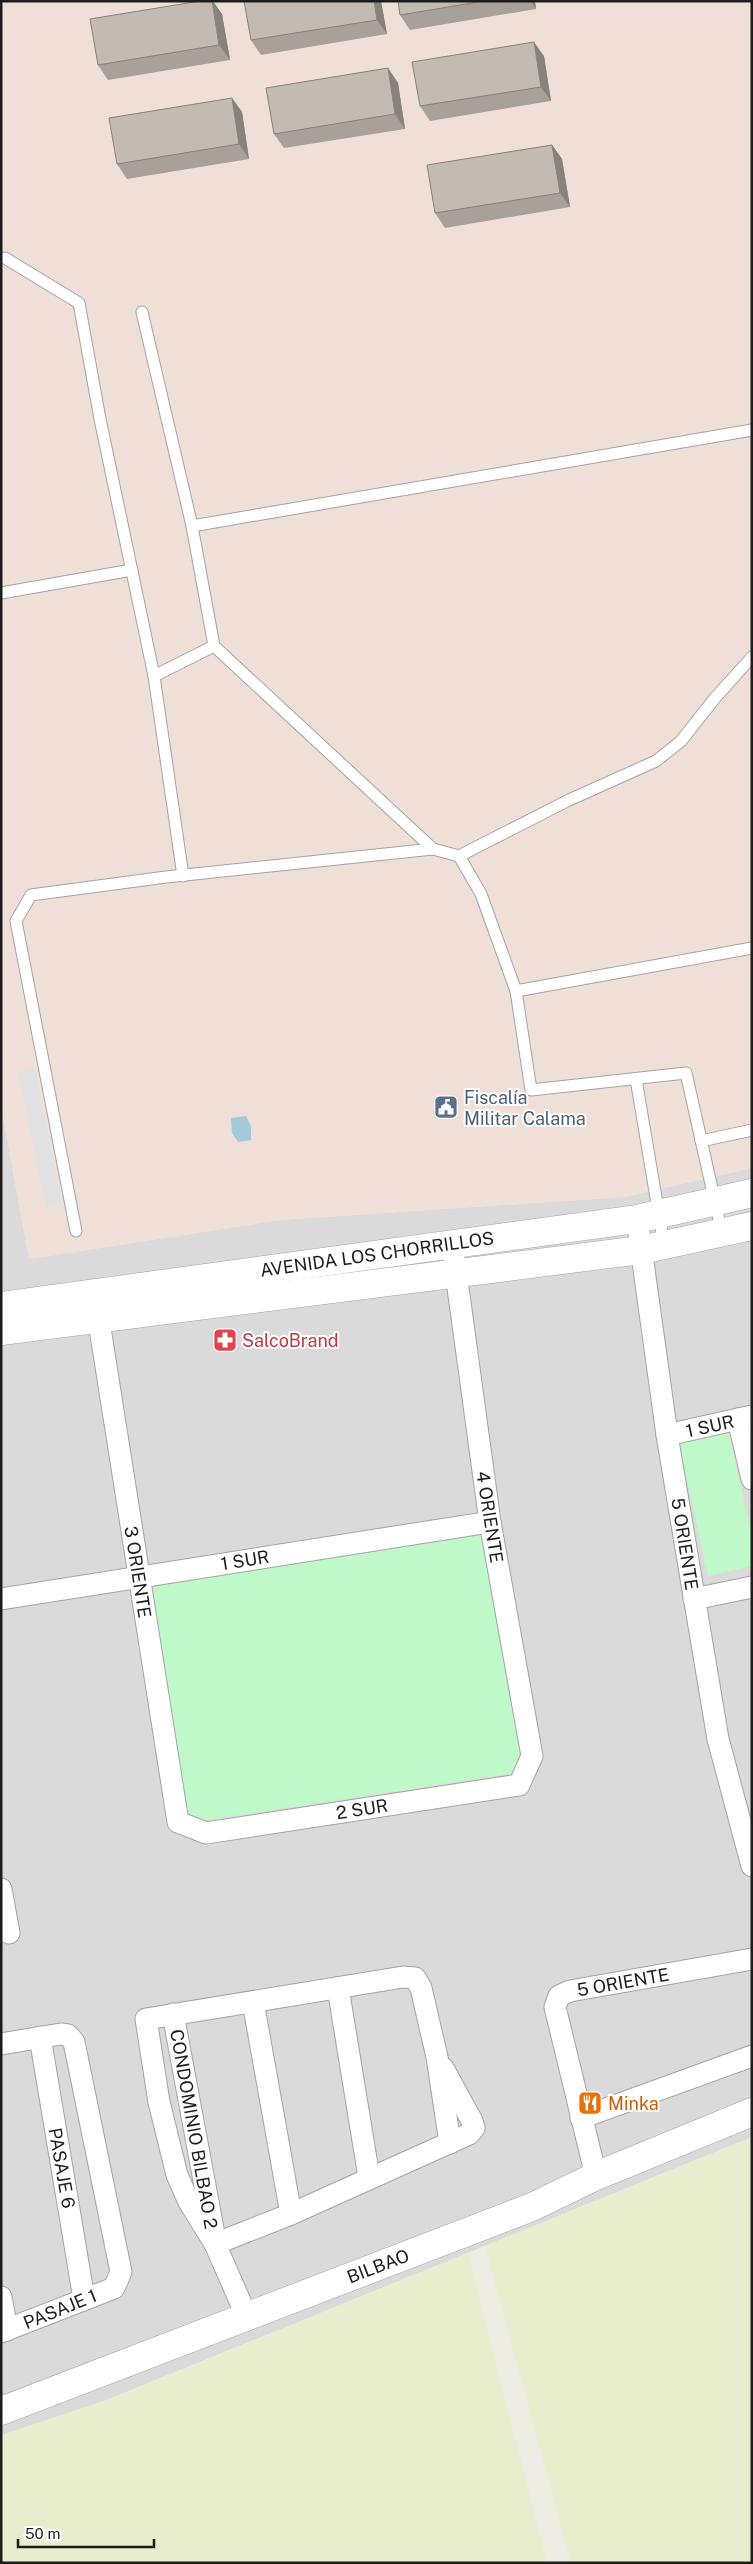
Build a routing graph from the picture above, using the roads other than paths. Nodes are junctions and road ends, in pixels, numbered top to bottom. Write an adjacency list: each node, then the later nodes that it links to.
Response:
1 (5, 258): 5 (lane)
2 (142, 312): 4 (lane)
3 (752, 430): 4 (lane)
4 (192, 526): 7 (lane)
5 (132, 570): 6 (lane); 9 (lane)
6 (1, 593)
7 (214, 646): 9 (lane); 10 (lane)
8 (752, 657): 11 (lane)
9 (154, 676): 12 (lane)
10 (433, 849): 11 (lane); 12 (lane)
11 (458, 856): 14 (lane)
12 (183, 876): 22 (lane)
13 (752, 948): 14 (lane)
14 (516, 991): 15 (lane)
15 (636, 1080): 17 (lane); 20 (lane)
16 (752, 1130): 17 (lane)
17 (701, 1141): 19 (lane)
18 (752, 1194): 19 (street, AVENIDA LOS CHORRILLOS)
19 (714, 1202): 20 (street, AVENIDA LOS CHORRILLOS); 23 (lane)
20 (648, 1216): 24 (street, AVENIDA LOS CHORRILLOS); 25 (street, 5 ORIENTE)
21 (752, 1226): 23 (street, AVENIDA LOS CHORRILLOS)
22 (76, 1231)
23 (722, 1232): 25 (street, AVENIDA LOS CHORRILLOS)
24 (452, 1244): 26 (street, AVENIDA LOS CHORRILLOS); 27 (street, 4 ORIENTE)
25 (653, 1248): 27 (street, AVENIDA LOS CHORRILLOS); 32 (street, 5 ORIENTE)
26 (250, 1272): 28 (street); 29 (street, AVENIDA LOS CHORRILLOS)
27 (456, 1274): 28 (street, AVENIDA LOS CHORRILLOS); 34 (street, 4 ORIENTE)
28 (254, 1299): 29 (street, AVENIDA LOS CHORRILLOS)
29 (96, 1306): 30 (street, AVENIDA LOS CHORRILLOS); 35 (street, 3 ORIENTE)
30 (3, 1312)
31 (745, 1418): 32 (street, 1 SUR); 33 (street)
32 (667, 1434): 37 (street, 5 ORIENTE)
33 (752, 1479)
34 (490, 1522): 35 (street, 1 SUR); 39 (street, 4 ORIENTE)
35 (138, 1576): 38 (street, 1 SUR); 40 (street, 3 ORIENTE)
36 (752, 1587): 37 (street)
37 (694, 1598): 41 (street, 5 ORIENTE)
38 (1, 1599)
39 (519, 1785): 40 (street, 2 SUR)
40 (206, 1832)
41 (752, 1866)
42 (1, 1889): 43 (street)
43 (5, 1920)
44 (752, 1959): 52 (street, 5 ORIENTE)
45 (338, 1988): 46 (street, CONDOMINIO BILBAO 2); 54 (street); 54 (street, CONDOMINIO BILBAO 2)
46 (252, 2002): 47 (street, CONDOMINIO BILBAO 2); 55 (street)
47 (173, 2014): 56 (street, CONDOMINIO BILBAO 2); 56 (street, CONDOMINIO BILBAO 2)
48 (40, 2037): 49 (street); 57 (street, PASAJE 6); 59 (street, PASAJE 6)
49 (1, 2044)
50 (752, 2056): 52 (street)
51 (752, 2112): 53 (street, BILBAO)
52 (582, 2118): 53 (street, 5 ORIENTE)
53 (596, 2176): 60 (street, BILBAO)
54 (369, 2177): 55 (street, CONDOMINIO BILBAO 2)
55 (291, 2214): 56 (street, CONDOMINIO BILBAO 2)
56 (216, 2244): 60 (street, CONDOMINIO BILBAO 2)
57 (118, 2284): 59 (street, PASAJE 1)
58 (1, 2297): 61 (street)
59 (84, 2299): 61 (street, PASAJE 1)
60 (247, 2317): 62 (street, BILBAO)
61 (4, 2331)
62 (1, 2412)

